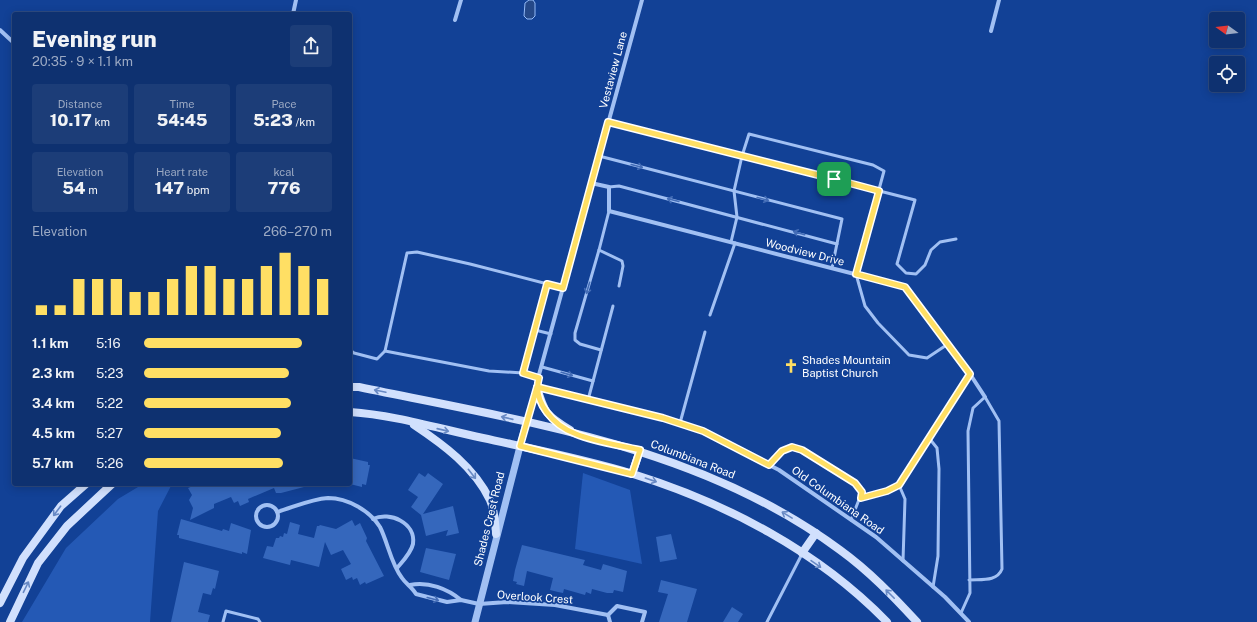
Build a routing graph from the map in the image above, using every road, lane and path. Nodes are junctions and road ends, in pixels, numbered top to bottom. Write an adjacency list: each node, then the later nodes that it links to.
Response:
1 (296, 0): 5 (street)
2 (461, 0): 6 (street)
3 (642, 0): 10 (street, Vestaview Lane)
4 (999, 0): 8 (street)
5 (293, 12)
6 (456, 20)
7 (0, 30): 9 (street)
8 (991, 31)
9 (12, 41)
10 (608, 122): 11 (street, Vestaview Lane); 12 (lane)
11 (599, 156): 13 (street, Vestaview Lane); 15 (lane, one-way to 15)
12 (742, 156): 15 (lane); 16 (lane); 16 (lane)
13 (591, 183): 14 (street); 27 (street, Vestaview Lane)
14 (609, 188): 17 (street); 18 (lane, one-way to 14)
15 (734, 191): 18 (lane); 21 (lane, one-way to 21)
16 (879, 191): 19 (lane); 24 (lane)
17 (609, 211): 20 (street, Woodview Drive); 22 (lane)
18 (737, 217): 20 (lane); 21 (lane, one-way to 18)
19 (956, 239)
20 (733, 243): 23 (street, Woodview Drive); 29 (lane)
21 (837, 244): 23 (lane)
22 (599, 250): 26 (lane); 34 (lane, one-way to 34)
23 (832, 268): 24 (street, Woodview Drive)
24 (856, 274): 33 (street, Woodview Drive); 33 (lane)
25 (547, 284): 27 (lane); 30 (lane); 36 (lane)
26 (619, 286)
27 (563, 288): 32 (street, Vestaview Lane)
28 (613, 306): 34 (lane)
29 (710, 315)
30 (535, 330): 32 (lane); 38 (lane)
31 (705, 332): 49 (lane)
32 (551, 334): 37 (street, Vestaview Lane)
33 (948, 344): 39 (street, Woodview Drive)
34 (601, 350): 41 (lane)
35 (352, 351): 36 (lane)
36 (385, 351): 38 (lane)
37 (542, 367): 40 (street, Vestaview Lane); 41 (lane, one-way to 41)
38 (523, 373): 40 (lane)
39 (970, 374): 44 (street, Woodview Drive); 51 (lane)
40 (539, 378): 43 (street, Vestaview Lane)
41 (593, 381): 45 (lane)
42 (352, 387): 48 (main road, Columbiana Road, one-way to 42)
43 (537, 387): 45 (street, Old Columbiana Road); 48 (street, Vestaview Lane); 50 (main road)
44 (984, 397): 68 (lane); 68 (lane)
45 (588, 400): 49 (street, Old Columbiana Road)
46 (352, 412): 47 (main road)
47 (410, 422): 52 (main road, one-way to 52); 64 (main road, one-way to 64)
48 (526, 423): 50 (main road, Columbiana Road); 52 (street, Shades Crest Road)
49 (680, 423): 54 (street, Old Columbiana Road)
50 (575, 434): 53 (main road, Columbiana Road)
51 (929, 438): 56 (lane); 70 (lane)
52 (520, 446): 55 (main road); 64 (street, Shades Crest Road)
53 (640, 450): 55 (main road); 63 (main road, Columbiana Road, one-way to 53)
54 (769, 465): 59 (lane); 62 (street, Old Columbiana Road)
55 (632, 474): 65 (main road, one-way to 65)
56 (899, 485): 59 (lane); 66 (lane)
57 (84, 486): 72 (main road, one-way to 72)
58 (110, 486): 76 (main road, one-way to 58)
59 (861, 498): 62 (lane)
60 (278, 512): 60 (street); 61 (street, Overlook Crest)
61 (374, 519): 67 (street, Overlook Crest); 67 (street)
62 (851, 520): 66 (street, Old Columbiana Road)
63 (816, 533): 65 (main road); 84 (main road, Columbiana Road, one-way to 63)
64 (496, 534): 73 (street, Shades Crest Road)
65 (802, 554): 82 (lane); 83 (main road, one-way to 83)
66 (903, 560): 70 (street, Old Columbiana Road)
67 (397, 568): 69 (street, Overlook Crest)
68 (969, 580): 74 (lane)
69 (410, 585): 71 (street, Overlook Crest); 71 (street, Overlook Crest, one-way to 71)
70 (933, 587): 74 (street, Old Columbiana Road)
71 (461, 600): 73 (street, Overlook Crest)
72 (0, 603)
73 (479, 604): 75 (street, Overlook Crest); 79 (street, Shades Crest Road)
74 (961, 613): 85 (street, Old Columbiana Road)
75 (608, 615): 80 (street); 81 (street)
76 (10, 622)
77 (223, 622): 78 (lane)
78 (260, 622)
79 (475, 622)
80 (610, 622)
81 (642, 622)
82 (767, 622)
83 (887, 622)
84 (917, 622)
85 (969, 622)

